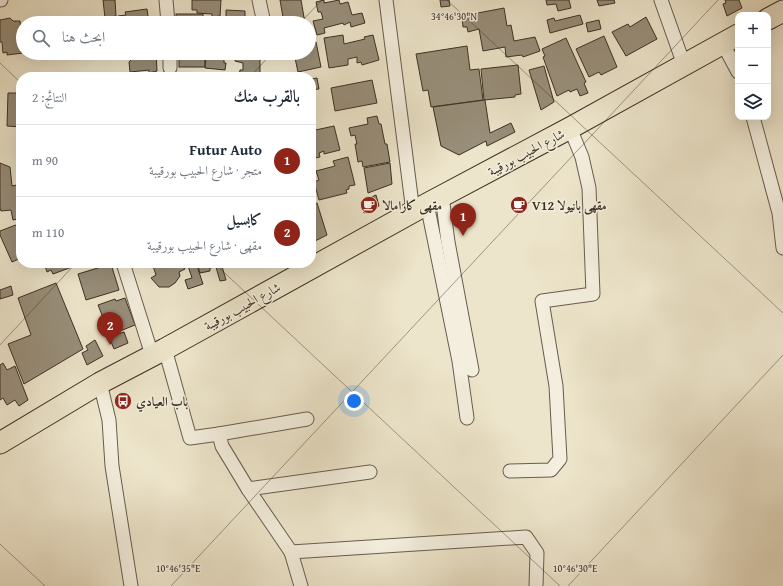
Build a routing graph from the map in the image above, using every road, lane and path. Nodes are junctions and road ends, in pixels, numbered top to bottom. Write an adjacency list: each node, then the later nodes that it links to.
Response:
1 (166, 0): 6 (street)
2 (258, 0): 7 (street)
3 (386, 0): 16 (street)
4 (661, 0): 12 (street)
5 (783, 11): 8 (main road)
6 (167, 16)
7 (262, 16)
8 (771, 17)
9 (730, 39): 11 (street); 12 (main road, شارع الحبيب بورقيبة)
10 (170, 60): 13 (street)
11 (735, 60)
12 (684, 65): 15 (main road, شارع الحبيب بورقيبة)
13 (170, 68)
14 (754, 120): 17 (street)
15 (570, 128): 16 (main road, شارع الحبيب بورقيبة); 28 (street)
16 (427, 204): 18 (main road, شارع الحبيب بورقيبة); 22 (street); 24 (street)
17 (783, 248)
18 (316, 265)
19 (126, 268): 21 (street)
20 (311, 268): 21 (main road, شارع الحبيب بورقيبة)
21 (159, 352): 23 (main road, شارع الحبيب بورقيبة); 26 (street)
22 (472, 370)
23 (100, 383): 27 (main road, شارع الحبيب بورقيبة); 32 (street)
24 (467, 418)
25 (308, 419): 26 (street)
26 (219, 434): 30 (street)
27 (0, 443)
28 (510, 471)
29 (370, 472): 30 (street)
30 (248, 489): 31 (street)
31 (291, 552): 33 (street); 34 (street)
32 (131, 586)
33 (301, 586)
34 (536, 586)

